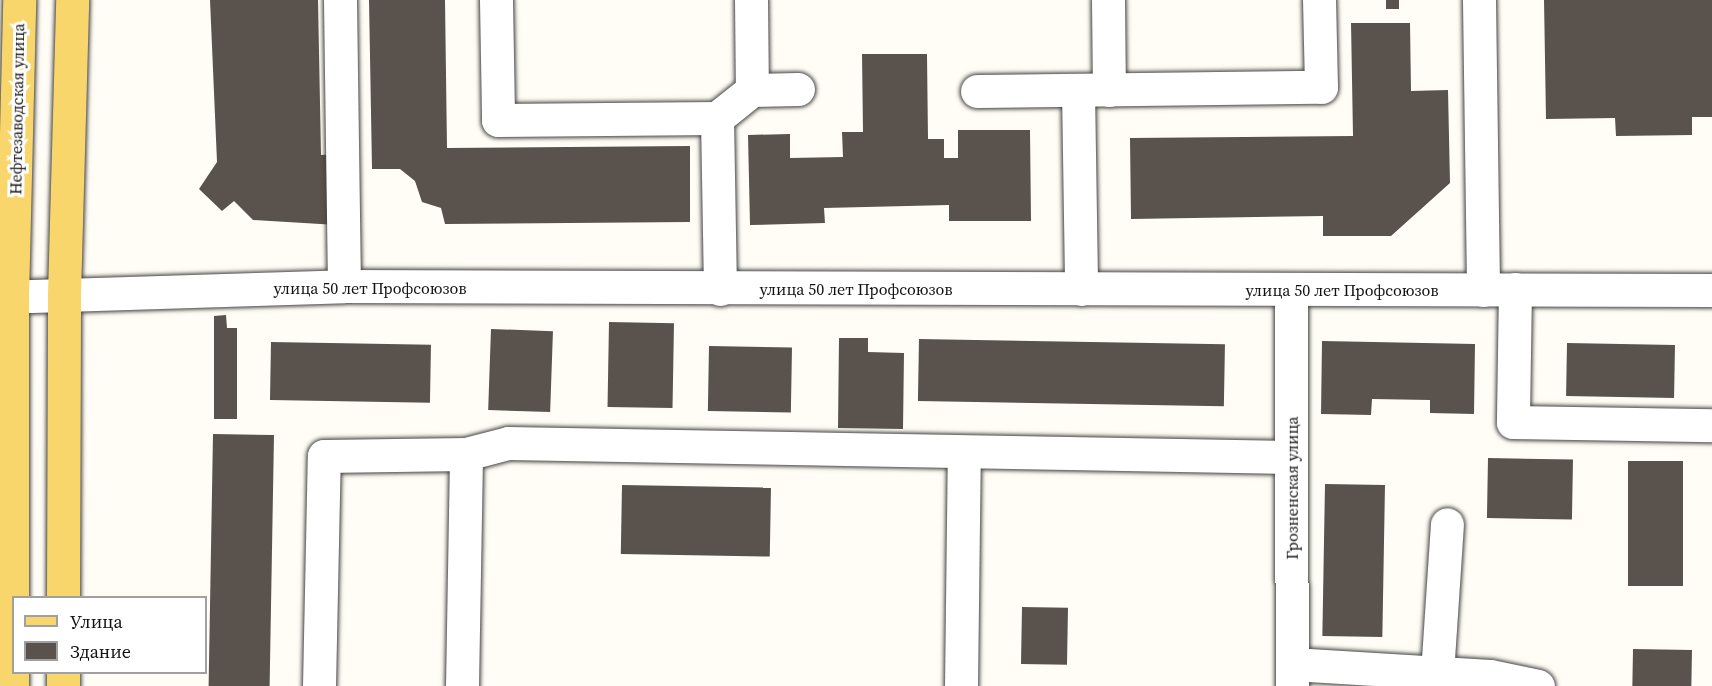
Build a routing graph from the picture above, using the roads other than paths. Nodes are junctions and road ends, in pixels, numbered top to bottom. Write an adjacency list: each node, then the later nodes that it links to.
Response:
1 (19, 0): 22 (main road, Нефтезаводская улица)
2 (72, 0): 21 (main road)
3 (340, 0): 14 (street)
4 (496, 0): 13 (street)
5 (751, 0): 9 (street)
6 (1108, 0): 11 (street)
7 (1319, 0): 11 (street)
8 (1479, 0): 19 (street)
9 (752, 90): 10 (street); 13 (street)
10 (798, 90)
11 (1094, 90): 12 (street); 16 (street)
12 (977, 91)
13 (717, 118): 15 (street)
14 (344, 286): 15 (street, улица 50 лет Профсоюзов); 21 (street, улица 50 лет Профсоюзов)
15 (720, 288): 16 (street, улица 50 лет Профсоюзов)
16 (1081, 289): 18 (street, улица 50 лет Профсоюзов)
17 (1515, 289): 19 (street, улица 50 лет Профсоюзов); 20 (street, улица 50 лет Профсоюзов); 23 (street)
18 (1291, 290): 19 (street, улица 50 лет Профсоюзов); 26 (street, Грозненская улица)
19 (1483, 290)
20 (1712, 290)
21 (64, 294): 22 (street, улица 50 лет Профсоюзов); 28 (main road)
22 (6, 297): 31 (main road, Нефтезаводская улица)
23 (1712, 425)
24 (964, 452): 25 (street); 26 (street); 34 (street)
25 (465, 454): 32 (street); 33 (street)
26 (1291, 457): 30 (street, Грозненская улица)
27 (1447, 524): 29 (street)
28 (63, 596)
29 (1437, 674): 30 (street); 35 (street)
30 (1292, 675)
31 (12, 686)
32 (320, 686)
33 (462, 686)
34 (961, 686)
35 (1538, 686)

